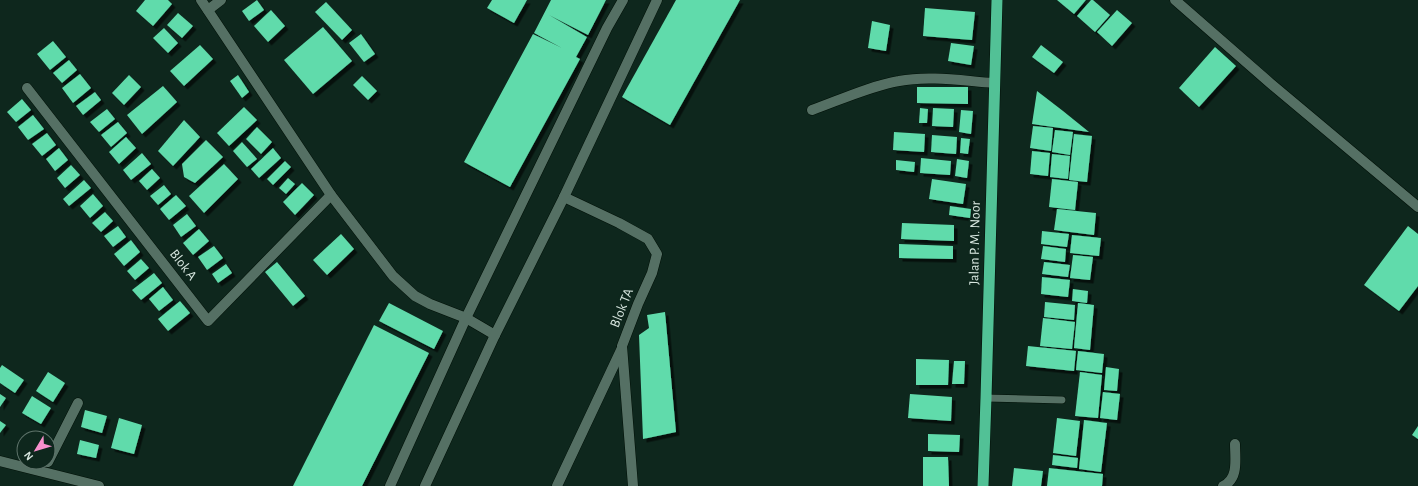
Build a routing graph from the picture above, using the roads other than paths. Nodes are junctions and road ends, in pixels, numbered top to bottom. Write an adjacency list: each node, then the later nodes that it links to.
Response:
1 (201, 0): 7 (street)
2 (221, 0): 7 (street)
3 (622, 0): 14 (street)
4 (657, 0): 12 (street)
5 (997, 0): 8 (highway, Jalan P. M. Noor)
6 (1175, 0): 13 (street)
7 (208, 10): 11 (street)
8 (994, 83): 10 (street); 17 (highway, Jalan P. M. Noor)
9 (26, 88): 11 (street, Blok A)
10 (812, 110)
11 (331, 196): 14 (street)
12 (564, 197): 15 (street); 16 (street, Blok TA)
13 (1418, 207)
14 (466, 318): 15 (street); 25 (street)
15 (495, 335): 26 (street)
16 (622, 346): 27 (street); 28 (street, Blok TA)
17 (986, 398): 18 (lane); 29 (highway, Jalan P. M. Noor)
18 (1062, 400)
19 (78, 403): 21 (street)
20 (1235, 444): 30 (street)
21 (56, 446)
22 (0, 461): 23 (street)
23 (43, 472): 24 (street)
24 (99, 486)
25 (390, 486)
26 (425, 486)
27 (557, 486)
28 (633, 486)
29 (982, 486)
30 (1223, 486)

